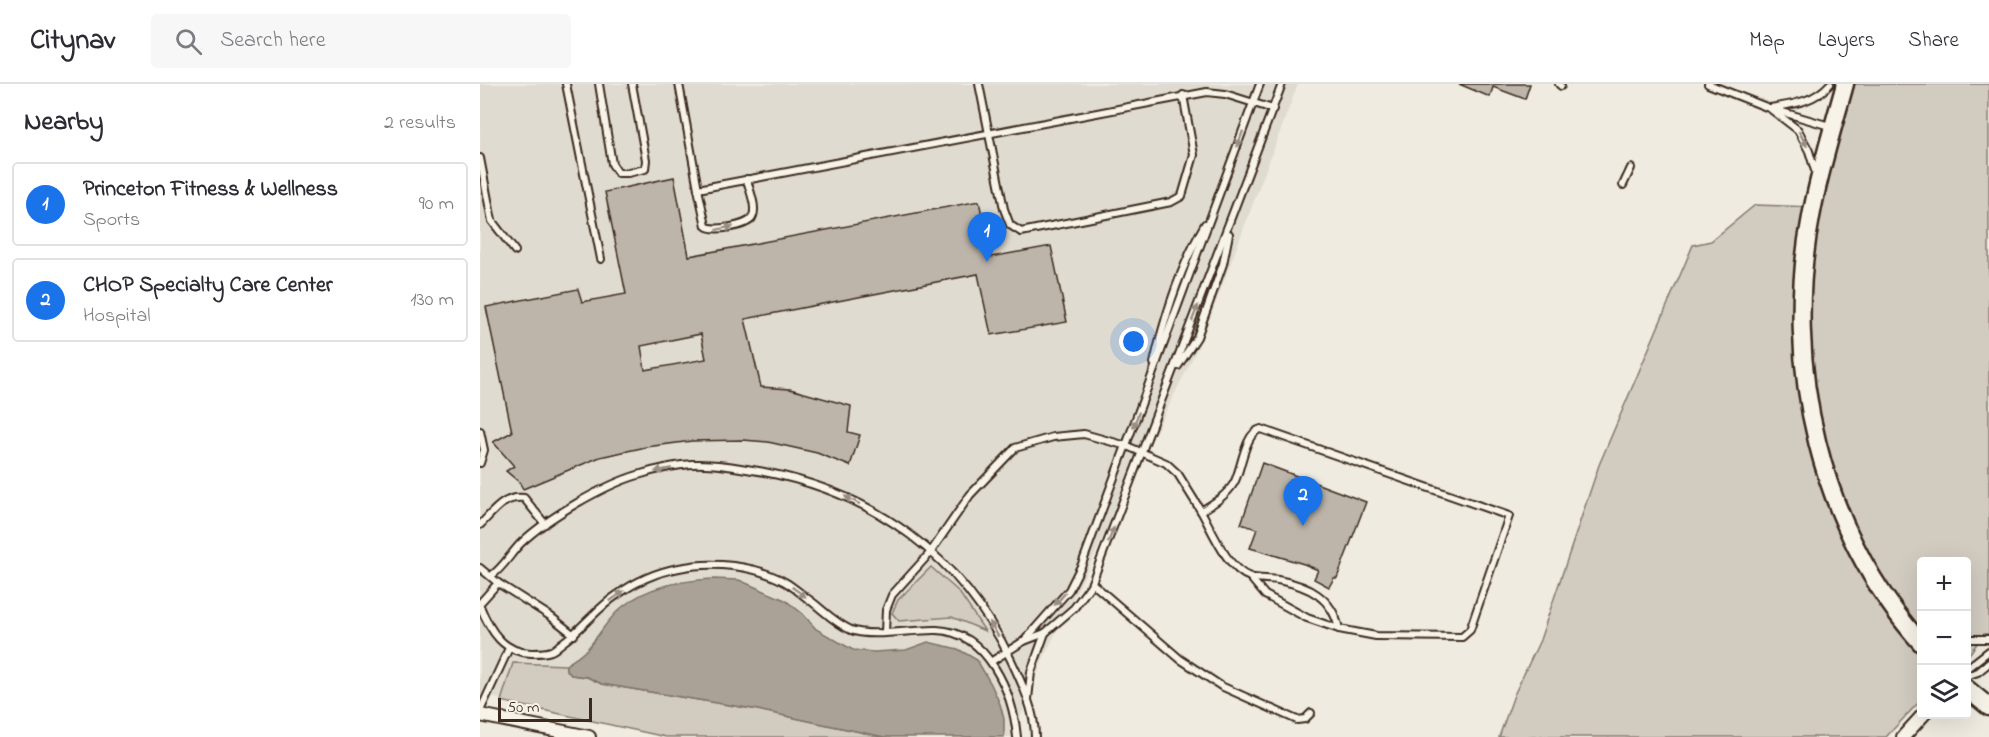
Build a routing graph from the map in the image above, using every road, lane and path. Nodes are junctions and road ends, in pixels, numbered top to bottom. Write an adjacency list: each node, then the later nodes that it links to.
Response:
1 (566, 84): 26 (lane)
2 (599, 84): 3 (lane)
3 (632, 84)
4 (680, 84): 24 (lane)
5 (979, 84): 18 (lane)
6 (1214, 84): 12 (lane)
7 (1260, 84): 14 (lane)
8 (1282, 84): 16 (lane)
9 (1708, 84): 15 (lane)
10 (1830, 84): 15 (lane)
11 (1845, 84): 17 (street)
12 (1215, 92): 13 (lane); 14 (lane)
13 (1183, 95): 18 (lane); 18 (lane)
14 (1253, 102): 16 (lane); 28 (lane, one-way to 28)
15 (1769, 108): 17 (lane); 22 (lane, one-way to 22)
16 (1273, 109): 29 (lane, one-way to 16)
17 (1833, 127): 22 (street)
18 (989, 132): 21 (lane)
19 (480, 158): 25 (lane)
20 (1631, 168): 23 (lane)
21 (747, 180): 24 (lane); 24 (lane, one-way to 21)
22 (1819, 182): 41 (street)
23 (1623, 185)
24 (698, 189)
25 (515, 251)
26 (601, 259)
27 (480, 432): 30 (lane)
28 (1126, 446): 29 (lane); 34 (lane); 50 (lane, one-way to 50)
29 (1142, 452): 31 (lane); 39 (lane, one-way to 29)
30 (480, 463)
31 (1201, 511): 37 (lane); 43 (lane)
32 (480, 525): 33 (lane)
33 (545, 525): 34 (lane, one-way to 33); 36 (lane)
34 (930, 553): 44 (lane); 53 (lane, one-way to 34)
35 (480, 568): 36 (lane)
36 (491, 576): 38 (lane)
37 (1250, 577): 43 (lane); 43 (lane)
38 (498, 583): 40 (lane); 46 (lane)
39 (1092, 583): 45 (lane); 62 (lane)
40 (480, 605): 51 (lane)
41 (1902, 620): 42 (lane); 47 (street)
42 (1917, 626)
43 (1339, 629)
44 (885, 632): 46 (lane, one-way to 44); 54 (lane)
45 (1045, 633): 50 (lane); 59 (lane)
46 (574, 635): 51 (lane)
47 (1917, 638)
48 (1971, 639): 49 (lane)
49 (1989, 639)
50 (1024, 641): 53 (lane)
51 (509, 648): 61 (lane)
52 (1989, 651): 56 (lane)
53 (1007, 652): 54 (lane); 59 (lane)
54 (992, 661): 65 (lane)
55 (1989, 663): 57 (lane)
56 (1971, 665)
57 (1971, 674)
58 (1971, 692): 60 (street)
59 (1028, 700): 66 (lane)
60 (1989, 706)
61 (480, 713): 64 (street)
62 (1311, 713)
63 (1919, 719): 67 (street)
64 (589, 737)
65 (1017, 737)
66 (1035, 737)
67 (1903, 737)

